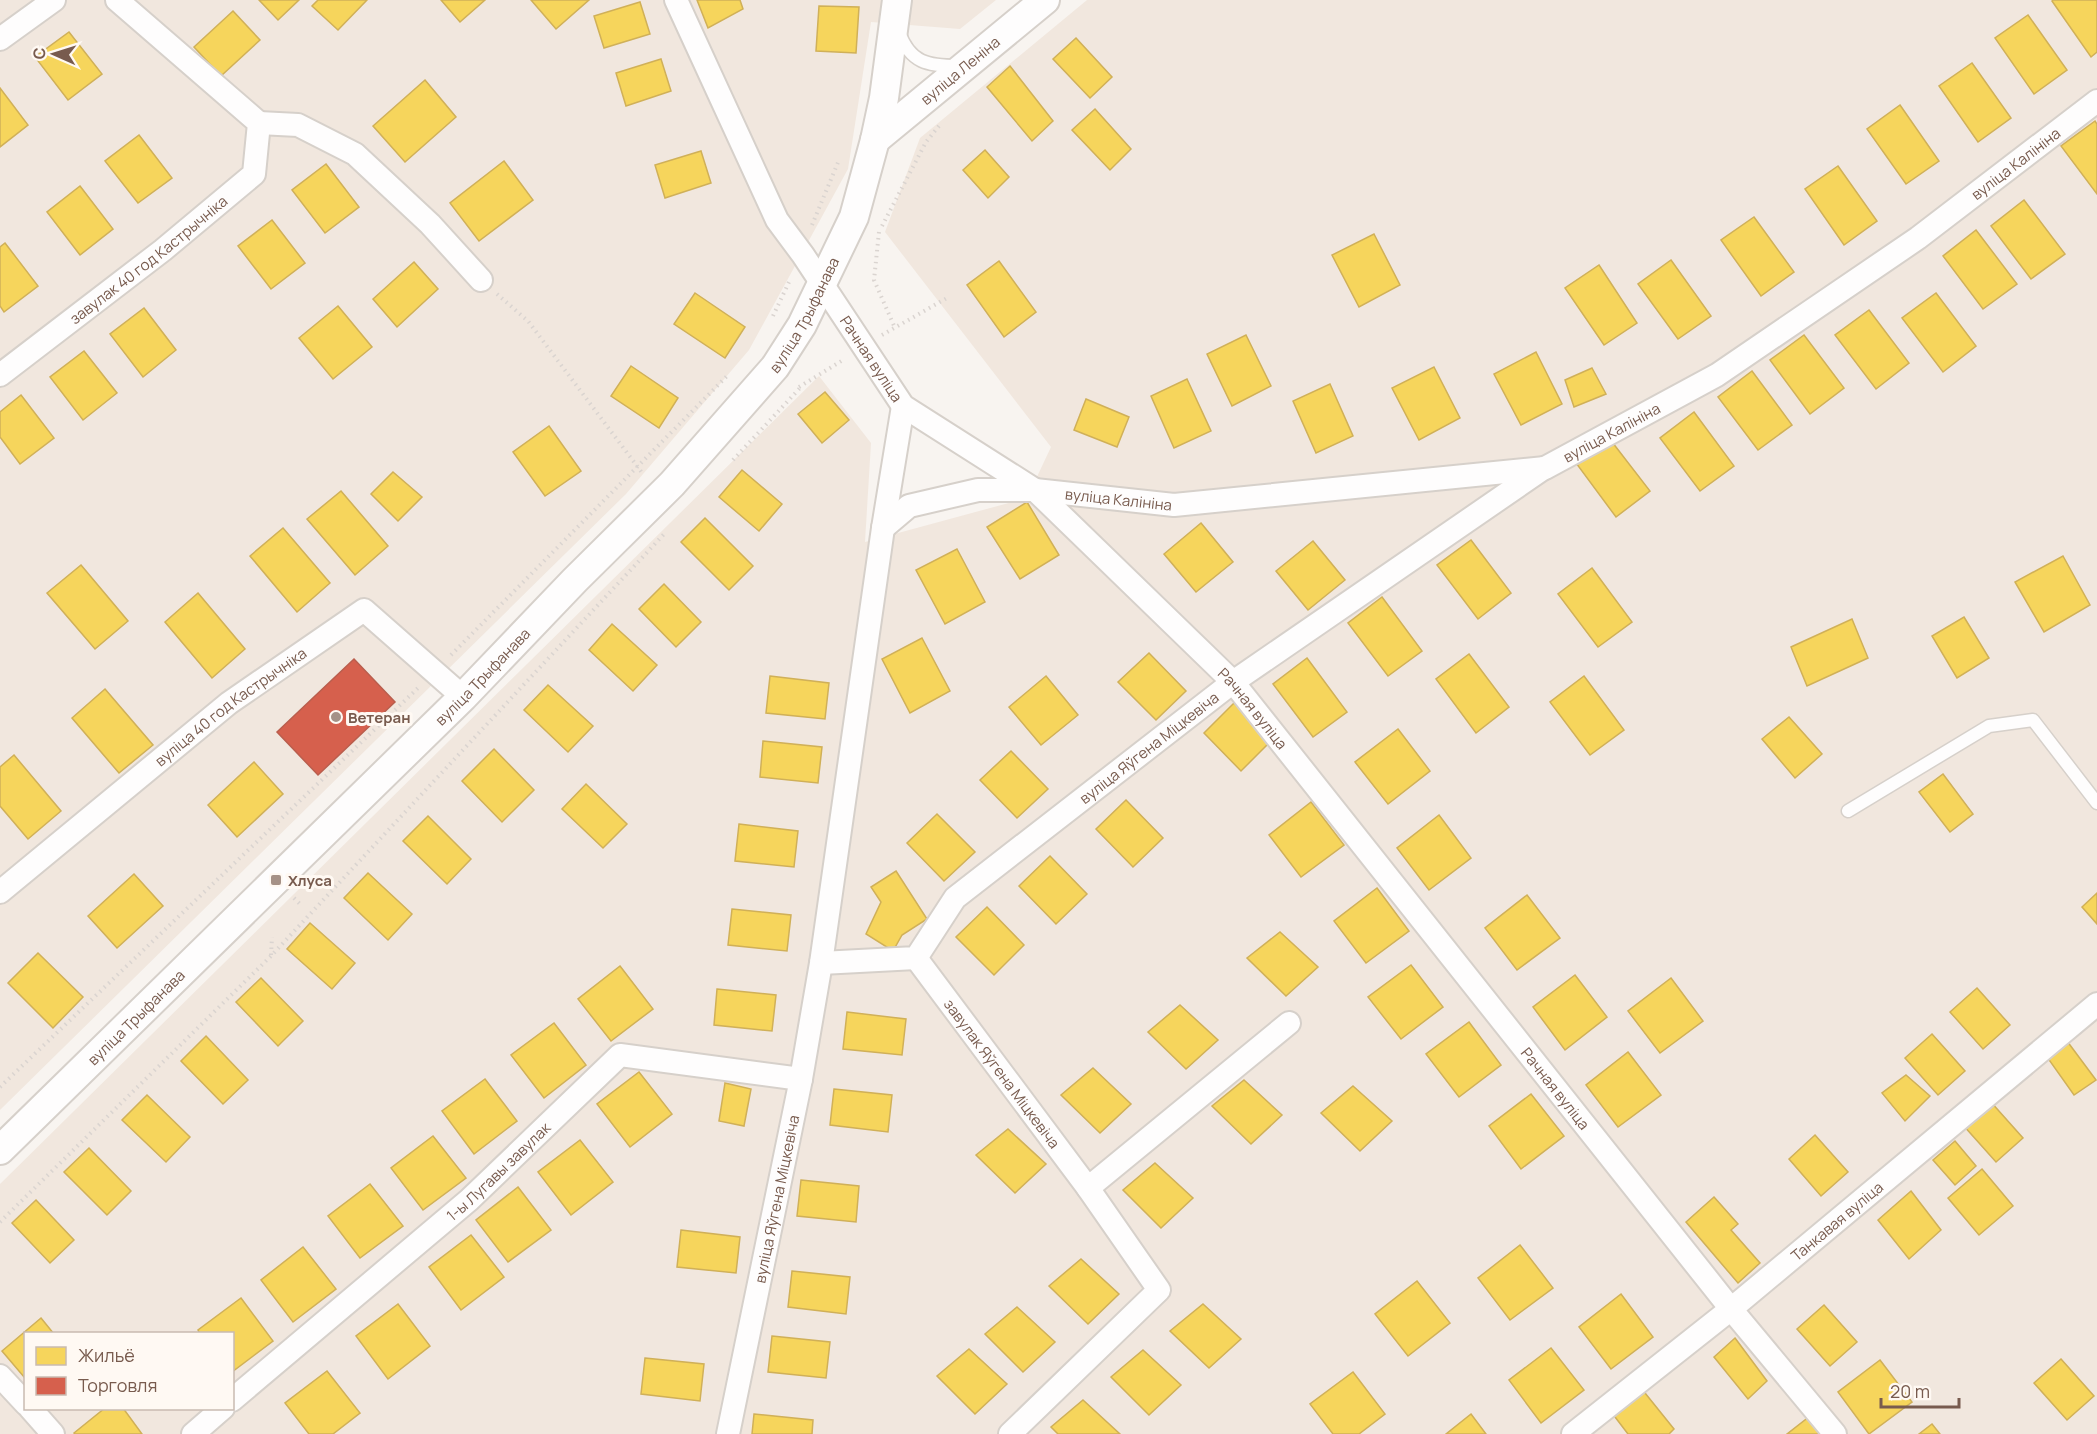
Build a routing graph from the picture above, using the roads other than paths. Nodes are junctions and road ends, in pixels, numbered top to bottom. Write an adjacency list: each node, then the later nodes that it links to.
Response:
1 (54, 0): 6 (street)
2 (117, 0): 9 (street)
3 (676, 0): 12 (street, Рачная вуліца)
4 (1045, 0): 7 (street, вуліца Леніна)
5 (896, 10): 7 (lane); 10 (street, вуліца Трыфанава)
6 (0, 39)
7 (965, 66): 10 (street, вуліца Леніна)
8 (2097, 100): 15 (street, вуліца Калініна)
9 (259, 123): 11 (street); 13 (street, завулак 40 год Кастрычніка)
10 (875, 140): 12 (street, вуліца Трыфанава)
11 (481, 280)
12 (822, 286): 14 (street, Рачная вуліца); 19 (street, вуліца Трыфанава)
13 (0, 375)
14 (903, 406): 16 (street, Рачная вуліца); 17 (street, вуліца Яўгена Міцкевіча)
15 (1545, 468): 16 (street, вуліца Калініна); 18 (street, вуліца Яўгена Міцкевіча)
16 (1035, 490): 17 (street, вуліца Калініна); 18 (street, Рачная вуліца)
17 (883, 528): 24 (street, вуліца Яўгена Міцкевіча)
18 (1233, 682): 23 (street, вуліца Яўгена Міцкевіча); 30 (street, Рачная вуліца)
19 (463, 697): 22 (street, вуліца 40 год Кастрычніка); 28 (street, вуліца Трыфанава)
20 (2097, 803): 21 (lane)
21 (1848, 811)
22 (0, 892)
23 (916, 958): 24 (street); 29 (street, завулак Яўгена Міцкевіча)
24 (821, 963): 27 (street, вуліца Яўгена Міцкевіча)
25 (2097, 1004): 30 (street, Танкавая вуліца)
26 (1289, 1023): 29 (street)
27 (801, 1079): 32 (street, 1-ы Лугавы завулак); 38 (street, вуліца Яўгена Міцкевіча)
28 (0, 1150)
29 (1089, 1188): 39 (street, завулак Яўгена Міцкевіча)
30 (1731, 1309): 40 (street, Танкавая вуліца); 41 (street, Рачная вуліца)
31 (0, 1376): 33 (street)
32 (234, 1398)
33 (24, 1402)
34 (32, 1410): 36 (street)
35 (221, 1410): 37 (street)
36 (53, 1434)
37 (193, 1434)
38 (728, 1434)
39 (1010, 1434)
40 (1574, 1434)
41 (1835, 1434)

